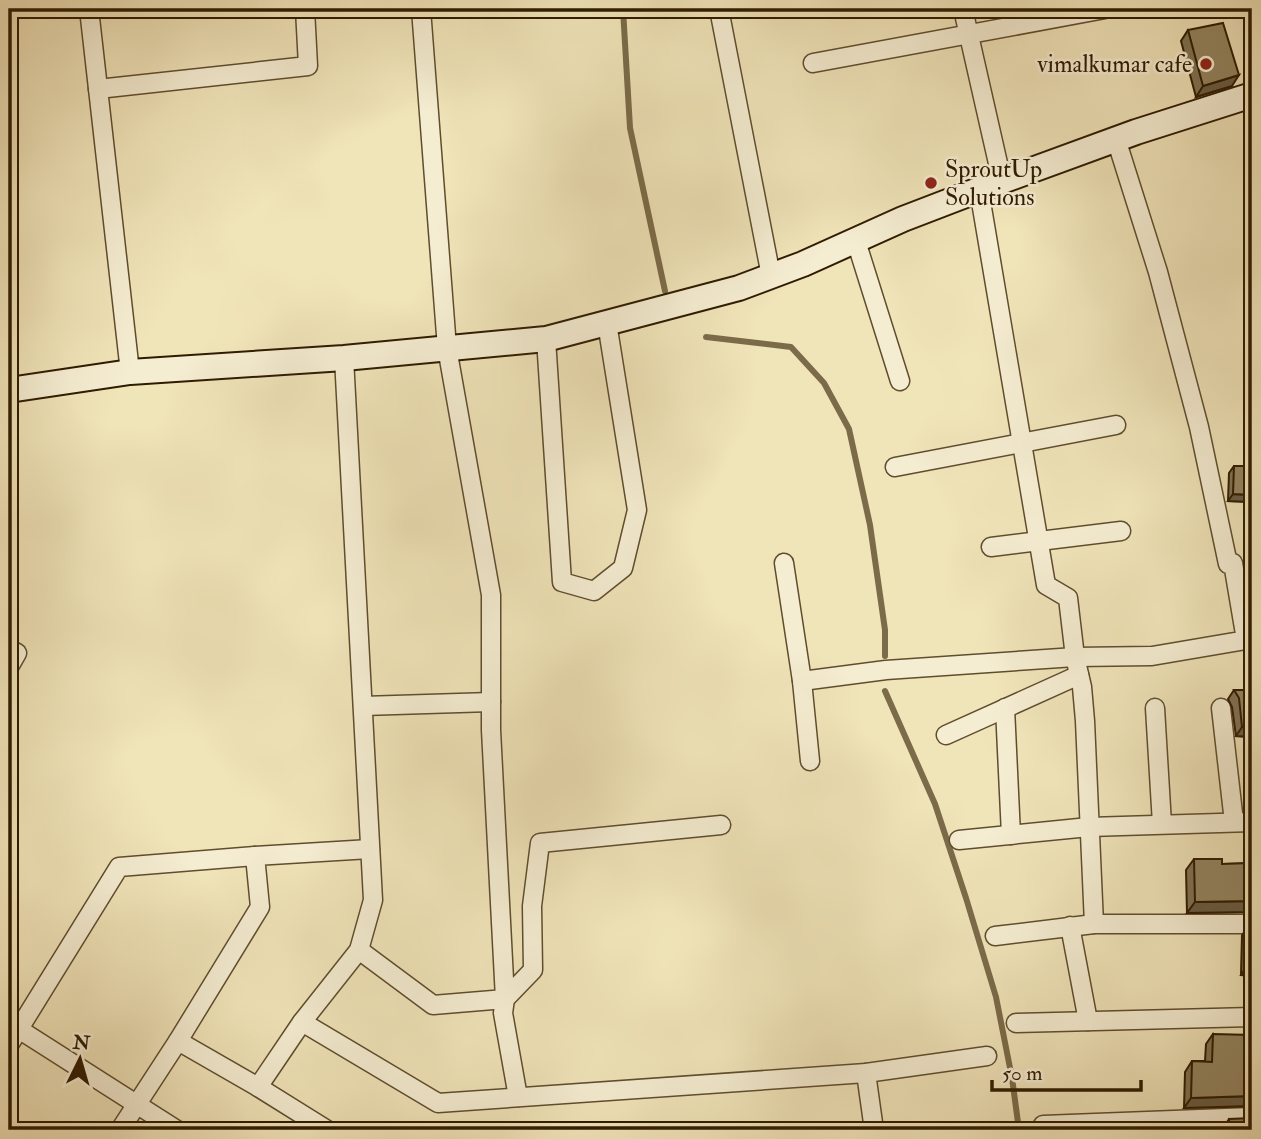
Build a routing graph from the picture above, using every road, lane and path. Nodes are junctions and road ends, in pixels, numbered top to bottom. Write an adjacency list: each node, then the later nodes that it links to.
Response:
1 (89, 9): 9 (street)
2 (305, 9): 9 (street)
3 (421, 9): 18 (street)
4 (719, 9): 15 (street)
5 (963, 9): 7 (street)
6 (1105, 9): 7 (street)
7 (969, 35): 8 (street); 12 (street)
8 (813, 64)
9 (98, 89): 20 (street)
10 (1252, 94): 11 (main road)
11 (1116, 139): 12 (main road); 31 (street)
12 (1002, 181): 13 (main road)
13 (979, 190): 14 (main road); 24 (street)
14 (856, 241): 15 (main road); 21 (street)
15 (771, 276): 16 (main road)
16 (607, 323): 17 (main road); 17 (street)
17 (546, 339): 18 (main road)
18 (447, 348): 19 (main road); 35 (street)
19 (344, 358): 20 (main road); 36 (street)
20 (130, 372): 22 (main road)
21 (901, 381)
22 (9, 390)
23 (1116, 425): 24 (street)
24 (1022, 443): 25 (street); 27 (street)
25 (895, 467)
26 (1121, 531): 27 (street)
27 (1039, 541): 28 (street); 31 (street)
28 (991, 547)
29 (784, 563): 34 (street)
30 (9, 649): 32 (street)
31 (1075, 657): 33 (street); 34 (street)
32 (9, 667)
33 (1079, 675): 37 (street); 46 (street)
34 (802, 681): 41 (street)
35 (491, 702): 36 (street); 56 (street)
36 (363, 706): 49 (street)
37 (1005, 708): 40 (street); 47 (street)
38 (1155, 708): 44 (street)
39 (1221, 708): 42 (street)
40 (946, 735)
41 (810, 761)
42 (1234, 822): 43 (street); 44 (street)
43 (1252, 822)
44 (1162, 824): 46 (street)
45 (721, 825): 56 (street)
46 (1089, 827): 47 (street); 51 (street)
47 (1012, 835): 48 (street)
48 (959, 840)
49 (370, 849): 50 (street); 55 (street)
50 (255, 856): 61 (street); 62 (street)
51 (1094, 924): 52 (street); 53 (street)
52 (1252, 924)
53 (1070, 926): 54 (street); 58 (street)
54 (995, 936)
55 (359, 950): 56 (street); 59 (street)
56 (505, 999): 66 (street)
57 (1252, 1017): 58 (street)
58 (1088, 1021): 60 (street)
59 (302, 1022): 65 (street); 66 (street)
60 (1016, 1023)
61 (12, 1032): 67 (street)
62 (178, 1041): 65 (street); 67 (street)
63 (987, 1056): 64 (street)
64 (866, 1073): 66 (street); 73 (street)
65 (258, 1087): 72 (street)
66 (518, 1097)
67 (136, 1105): 70 (street); 71 (street)
68 (1252, 1117): 69 (street)
69 (1043, 1125)
70 (120, 1130)
71 (177, 1130)
72 (327, 1130)
73 (874, 1130)

